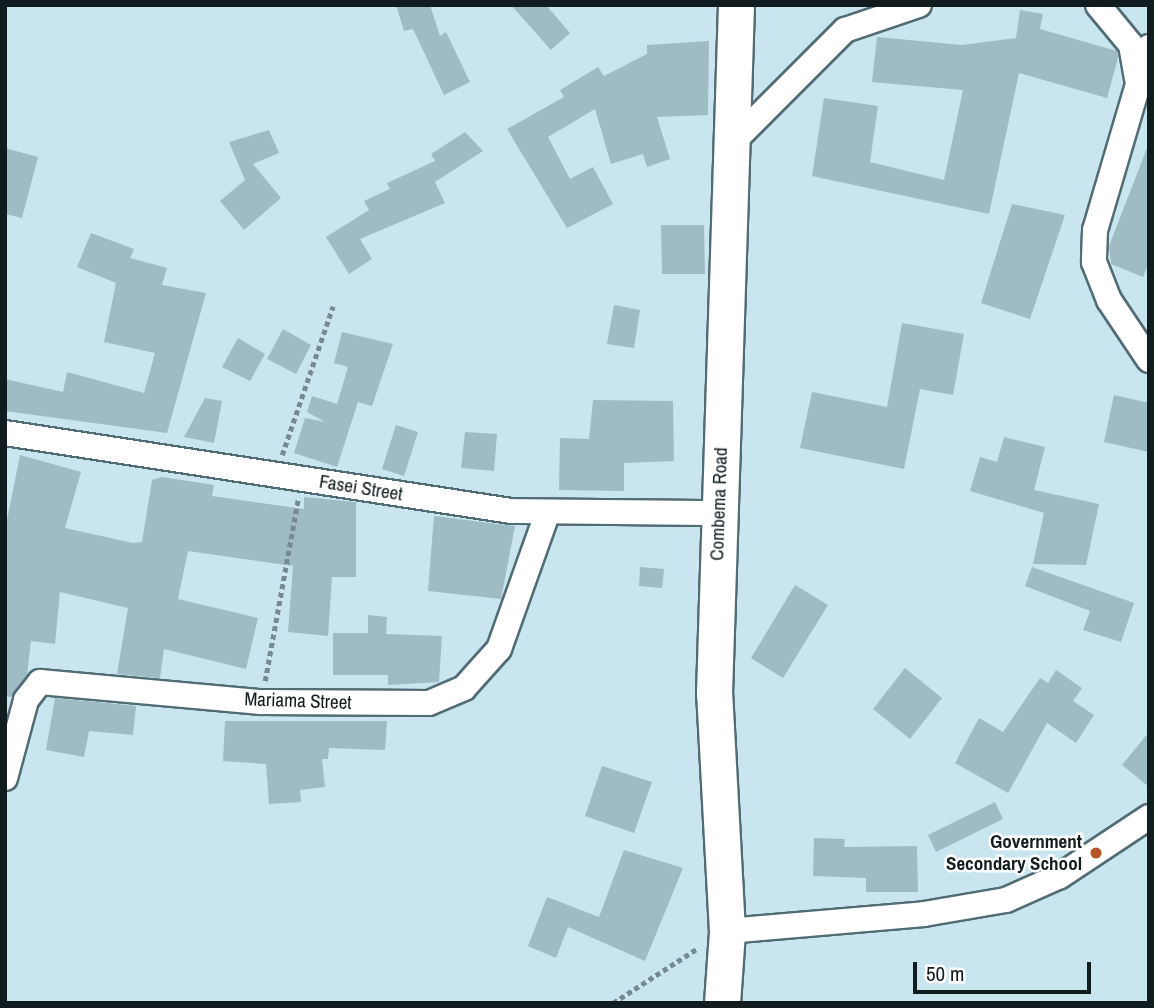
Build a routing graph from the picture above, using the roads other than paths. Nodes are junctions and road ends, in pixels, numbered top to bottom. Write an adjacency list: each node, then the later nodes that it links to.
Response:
1 (736, 5): 6 (street, Combema Road)
2 (919, 5): 6 (street)
3 (1098, 5): 5 (street)
4 (1149, 47): 5 (street)
5 (1138, 83): 7 (street)
6 (737, 138): 9 (street, Combema Road)
7 (1149, 360)
8 (5, 433): 10 (street, Fasei Street)
9 (718, 513): 10 (street, Fasei Street); 13 (street, Combema Road)
10 (547, 514): 11 (street, Mariama Street)
11 (5, 778)
12 (1149, 817): 13 (street)
13 (727, 931): 14 (street, Combema Road)
14 (722, 1003)

